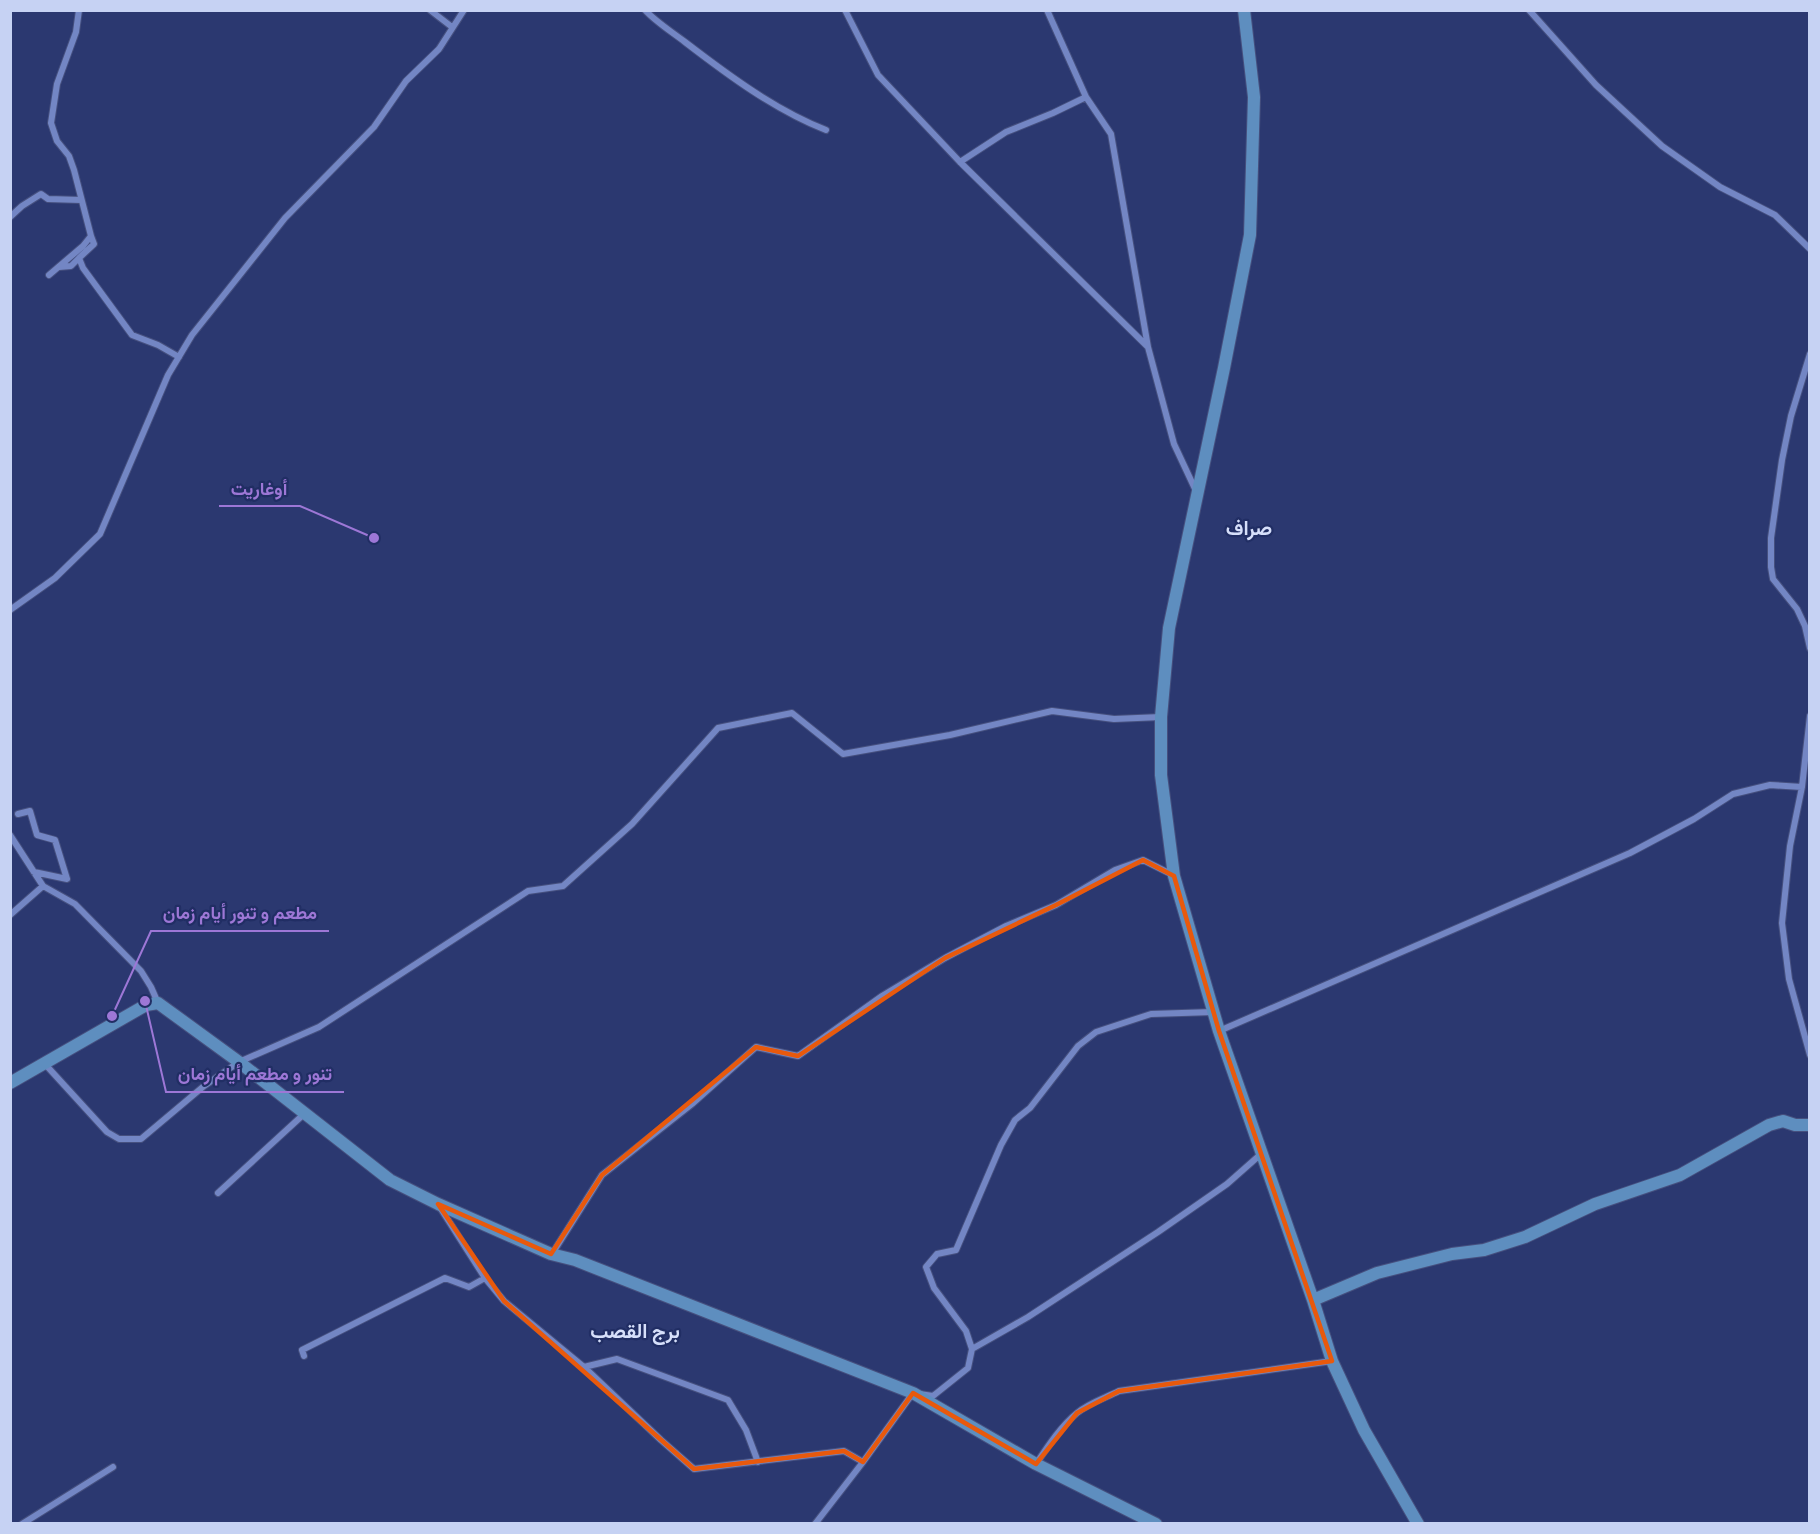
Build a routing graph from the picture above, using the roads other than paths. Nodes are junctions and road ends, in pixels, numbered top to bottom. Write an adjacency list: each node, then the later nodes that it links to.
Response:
1 (79, 10): 13 (street)
2 (430, 10): 9 (street)
3 (464, 10): 9 (street)
4 (645, 10): 11 (street)
5 (845, 10): 12 (street)
6 (1047, 10): 10 (street)
7 (1244, 10): 23 (main road)
8 (1529, 10): 16 (street)
9 (452, 27): 22 (street)
10 (1086, 97): 12 (street); 20 (street)
11 (826, 129)
12 (960, 162): 20 (street)
13 (81, 200): 14 (street); 15 (street)
14 (10, 217)
15 (91, 236): 17 (street); 18 (street)
16 (1809, 249)
17 (79, 258): 18 (street); 22 (street)
18 (58, 267): 19 (street)
19 (49, 275)
20 (1148, 347): 23 (street)
21 (1809, 354): 25 (street)
22 (179, 357): 24 (street)
23 (1198, 495): 27 (main road)
24 (10, 610)
25 (1809, 648)
26 (1809, 716): 28 (street)
27 (1161, 717): 32 (main road); 39 (street)
28 (1802, 787): 37 (street); 38 (street)
29 (18, 814): 31 (street)
30 (10, 835): 31 (street)
31 (34, 872): 33 (street)
32 (1173, 876): 36 (main road); 47 (street)
33 (43, 886): 34 (street); 35 (street)
34 (10, 915)
35 (158, 1003): 39 (main road); 40 (main road)
36 (1214, 1012): 37 (main road); 50 (street)
37 (1219, 1030): 44 (main road)
38 (1809, 1056)
39 (239, 1062): 40 (street); 42 (main road)
40 (44, 1063): 41 (main road)
41 (10, 1083)
42 (304, 1113): 45 (street); 46 (main road)
43 (1809, 1125): 49 (main road)
44 (1262, 1154): 49 (main road); 50 (street)
45 (218, 1193)
46 (438, 1204): 47 (main road); 48 (street)
47 (551, 1254): 54 (main road)
48 (485, 1278): 51 (street); 53 (street)
49 (1313, 1300): 52 (main road)
50 (972, 1349): 54 (street)
51 (304, 1356)
52 (1332, 1360): 57 (street); 62 (main road)
53 (584, 1367): 55 (street); 55 (street)
54 (913, 1393): 56 (street); 57 (main road)
55 (758, 1462): 56 (street)
56 (863, 1462): 60 (street)
57 (1036, 1464): 61 (main road)
58 (113, 1467): 59 (street)
59 (22, 1524)
60 (815, 1524)
61 (1156, 1524)
62 (1418, 1524)

